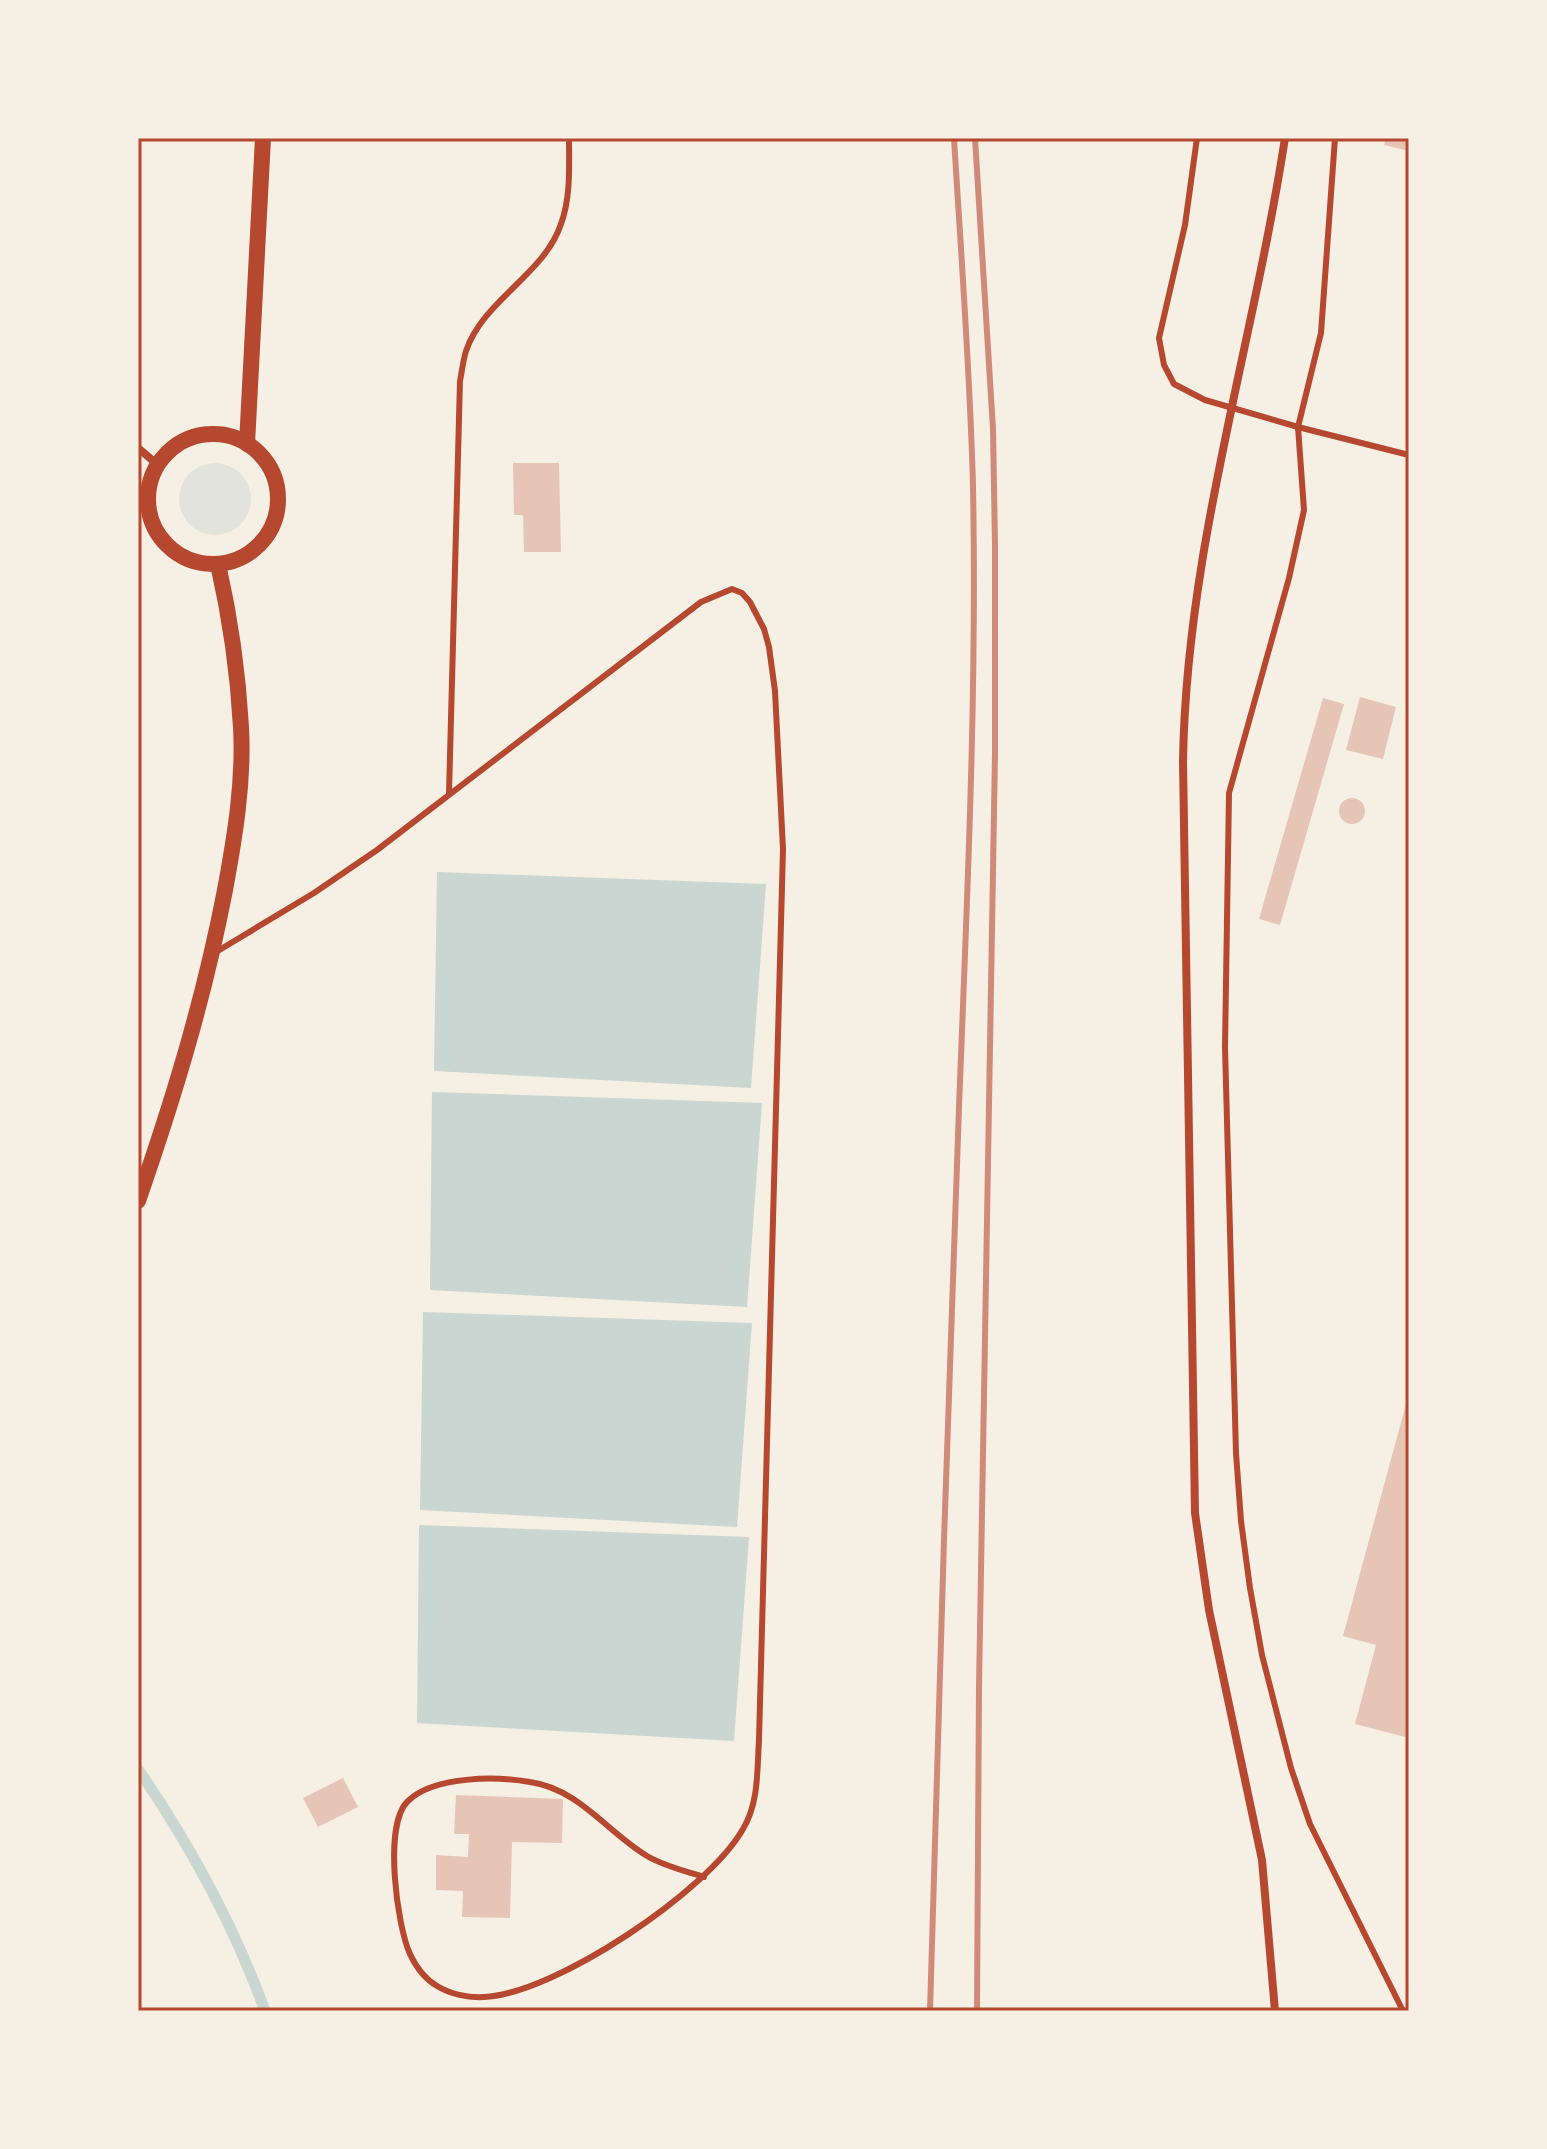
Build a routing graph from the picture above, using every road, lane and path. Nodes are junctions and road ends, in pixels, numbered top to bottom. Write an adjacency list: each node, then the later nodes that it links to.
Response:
1 (263, 138): 7 (main road)
2 (569, 138): 12 (lane)
3 (1197, 138): 6 (lane)
4 (1285, 138): 16 (street)
5 (1335, 138): 6 (lane)
6 (1298, 427): 9 (lane); 17 (lane)
7 (247, 444): 10 (main road); 11 (main road)
8 (138, 448): 10 (street)
9 (1409, 455)
10 (158, 465): 11 (main road)
11 (218, 564): 13 (main road)
12 (449, 794): 13 (lane); 15 (lane)
13 (213, 954): 14 (main road)
14 (138, 1201)
15 (704, 1877): 15 (lane)
16 (1275, 2011)
17 (1403, 2011)

